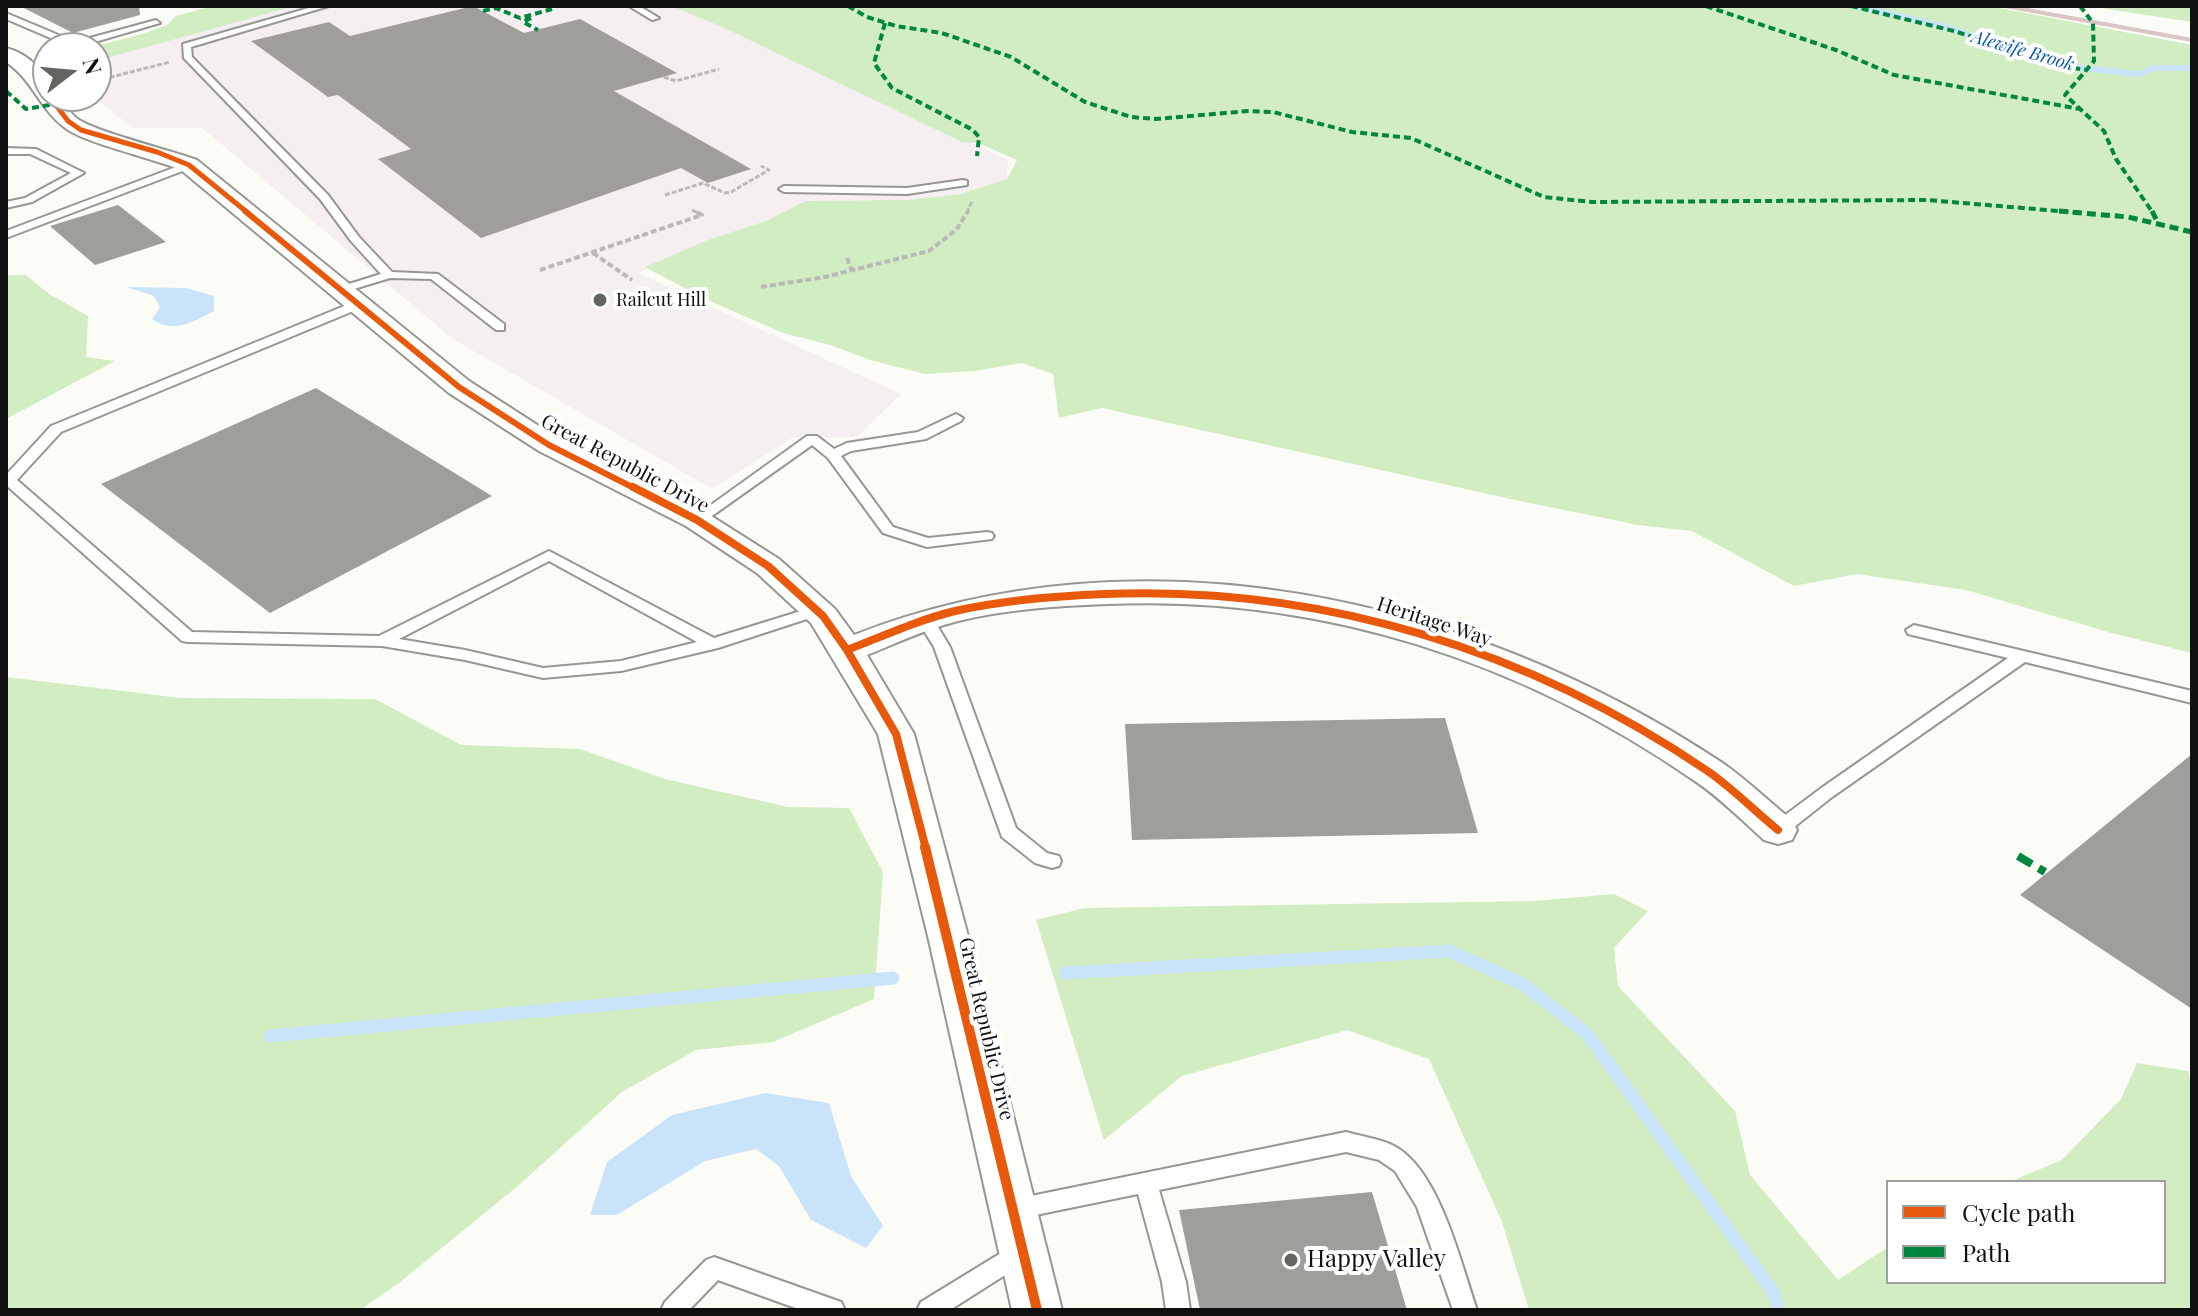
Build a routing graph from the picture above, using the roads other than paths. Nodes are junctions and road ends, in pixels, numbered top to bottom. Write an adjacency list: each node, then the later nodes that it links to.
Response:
1 (325, 6): 15 (lane)
2 (633, 6): 4 (lane)
3 (6, 16): 5 (lane)
4 (655, 18)
5 (156, 23)
6 (6, 54): 7 (street, Great Republic Drive)
7 (32, 73)
8 (61, 112): 10 (street, Great Republic Drive)
9 (6, 151): 13 (lane)
10 (189, 165): 14 (lane); 16 (street, Great Republic Drive)
11 (963, 183): 12 (lane)
12 (784, 189)
13 (6, 205)
14 (6, 235)
15 (389, 275): 16 (lane); 17 (lane)
16 (349, 297): 20 (lane); 21 (street, Great Republic Drive)
17 (500, 327)
18 (956, 418): 19 (lane)
19 (833, 455): 21 (lane); 22 (lane)
20 (7, 480): 26 (lane)
21 (697, 520): 23 (street, Great Republic Drive)
22 (987, 536)
23 (817, 611): 27 (lane); 28 (street, Great Republic Drive)
24 (926, 621): 28 (street, Heritage Way); 31 (street, Heritage Way); 32 (lane)
25 (1914, 630): 29 (lane)
26 (382, 641): 27 (lane); 27 (lane)
27 (712, 644)
28 (847, 650): 34 (street, Great Republic Drive)
29 (2022, 656): 30 (lane); 31 (lane)
30 (2192, 697)
31 (1778, 830)
32 (1052, 861)
33 (1146, 1184): 34 (lane); 40 (lane); 41 (lane)
34 (1012, 1209): 35 (street, Great Republic Drive)
35 (1023, 1250): 38 (lane); 39 (street, Great Republic Drive)
36 (673, 1310): 37 (lane)
37 (833, 1310)
38 (929, 1310)
39 (1037, 1310)
40 (1178, 1310)
41 (1465, 1310)

